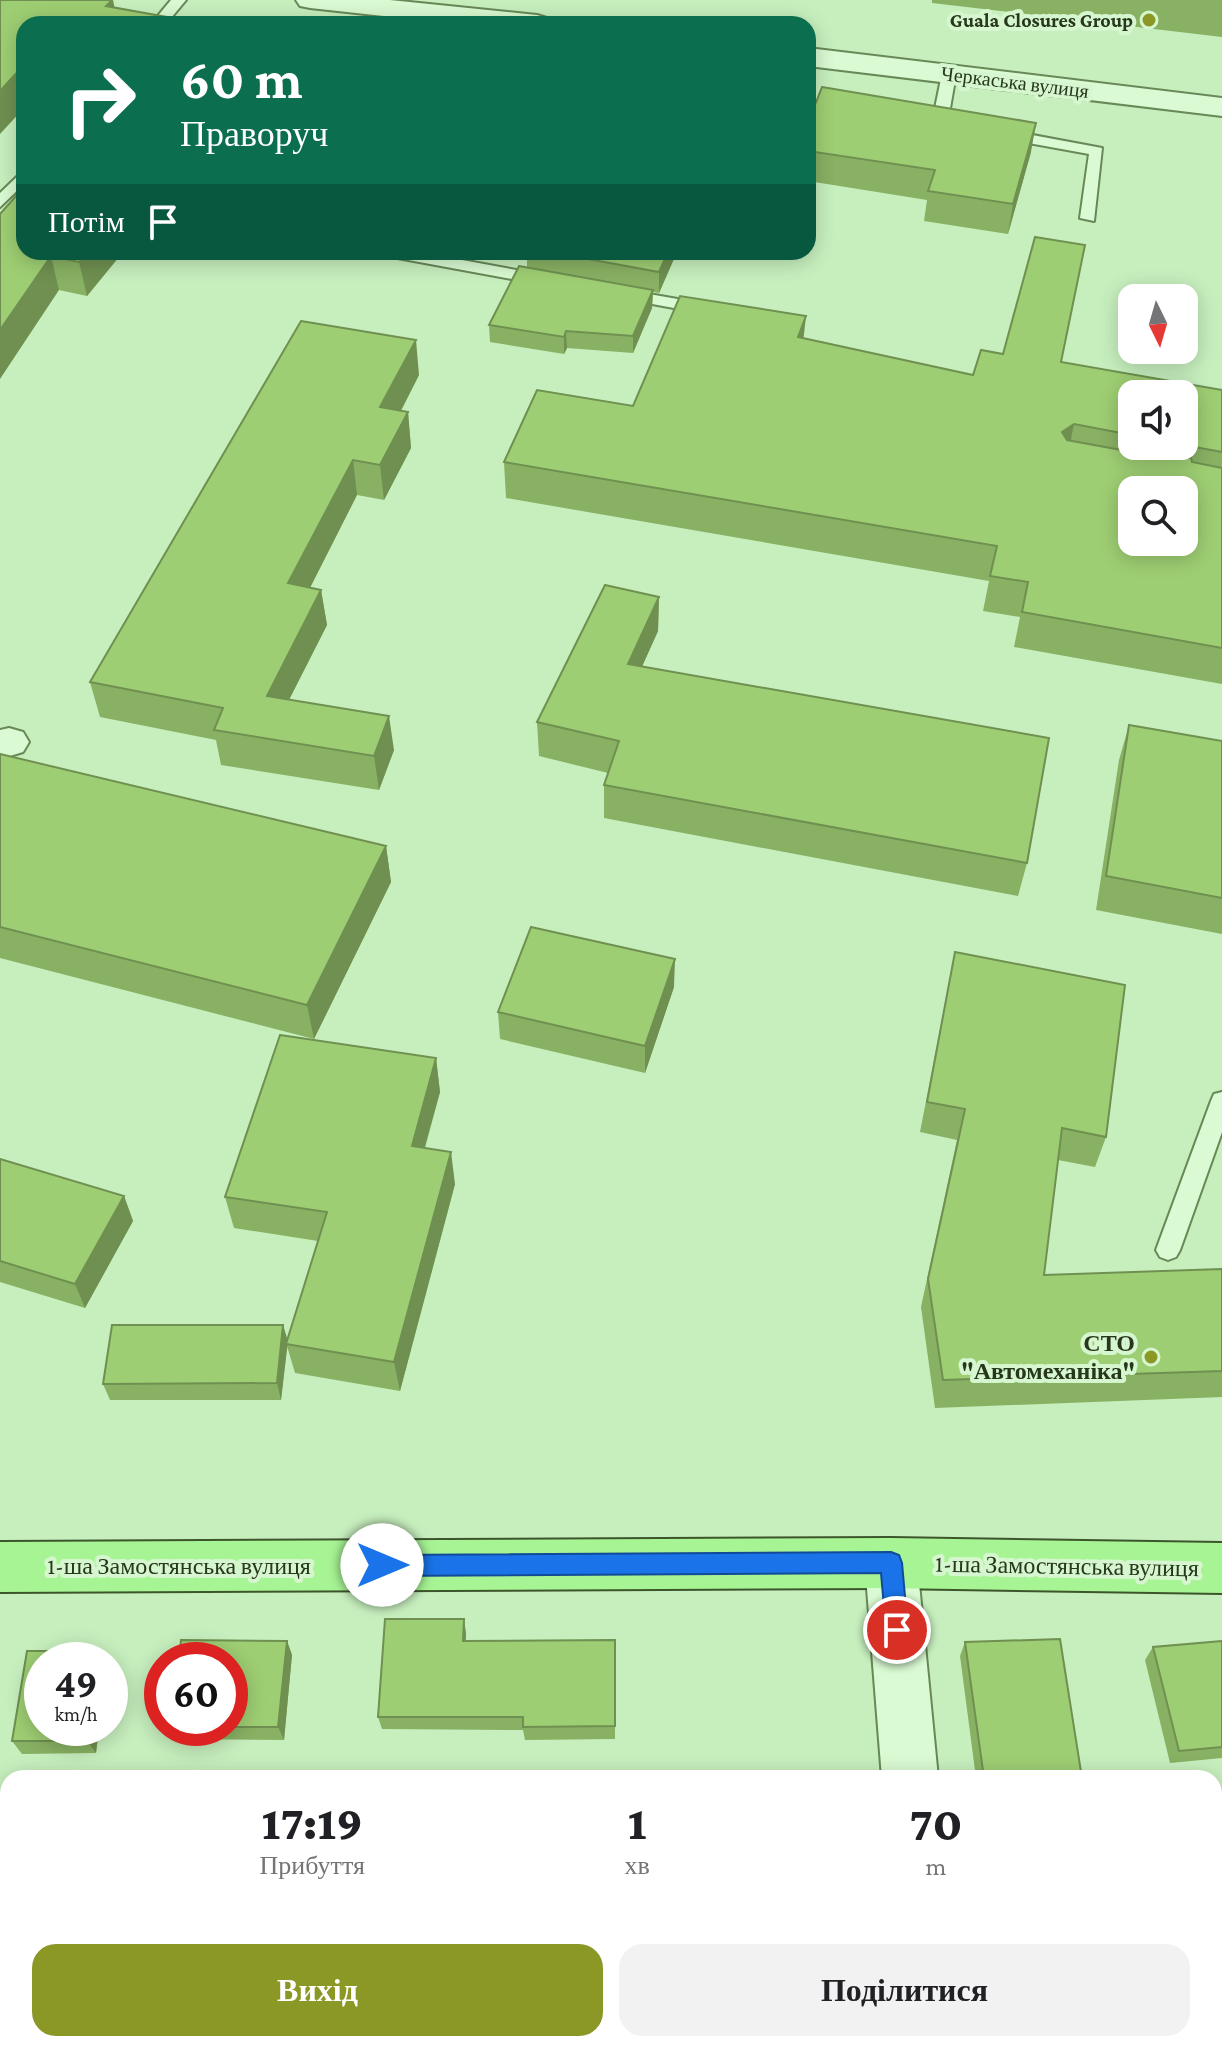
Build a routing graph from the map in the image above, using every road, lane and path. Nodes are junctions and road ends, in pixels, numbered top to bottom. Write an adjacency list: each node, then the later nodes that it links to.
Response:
1 (179, 0): 4 (lane)
2 (310, 0): 3 (street)
3 (433, 6): 5 (street)
4 (165, 16)
5 (465, 16)
6 (816, 58): 7 (street, Черкаська вулиця)
7 (949, 74): 8 (street, Черкаська вулиця); 11 (lane)
8 (1222, 107)
9 (16, 184): 10 (lane)
10 (0, 202)
11 (1088, 218)
12 (436, 260): 13 (lane)
13 (562, 283)
14 (609, 291): 15 (lane)
15 (717, 311)
16 (1222, 1101): 17 (lane)
17 (1168, 1250)
18 (891, 1563): 19 (main road, 1-ша Замостянська вулиця); 20 (main road, 1-ша Замостянська вулиця); 21 (street)
19 (0, 1567)
20 (1222, 1568)
21 (909, 1770)

